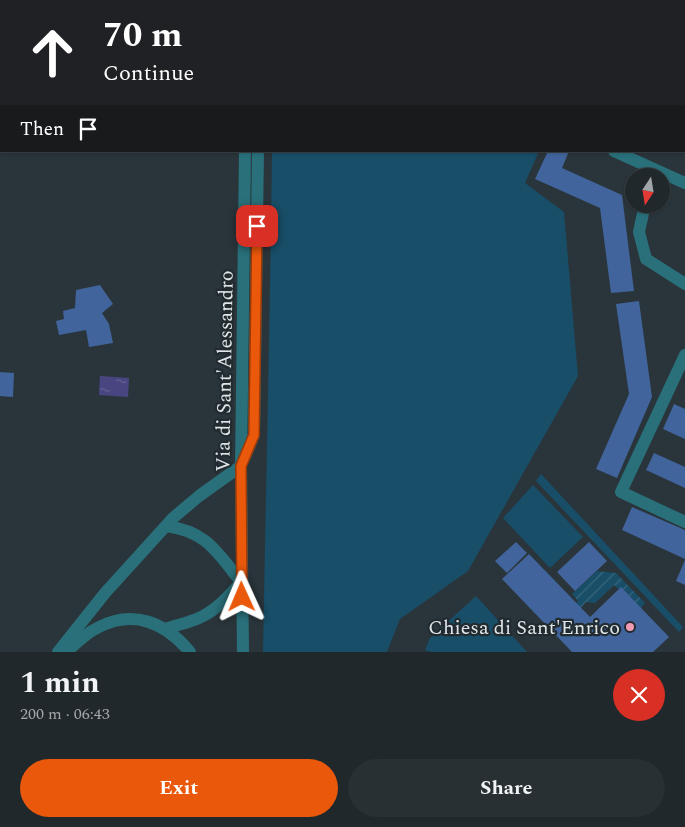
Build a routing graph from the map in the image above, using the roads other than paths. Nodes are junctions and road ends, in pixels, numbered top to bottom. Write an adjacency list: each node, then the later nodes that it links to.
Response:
1 (245, 152): 10 (street, Via di Sant'Alessandro)
2 (258, 152): 10 (street)
3 (616, 152): 4 (street)
4 (643, 168)
5 (670, 178): 6 (street)
6 (685, 183)
7 (642, 213): 8 (street)
8 (685, 284)
9 (685, 355): 11 (street)
10 (241, 466): 12 (street); 13 (street, Via di Sant'Alessandro)
11 (685, 522)
12 (166, 526): 13 (street); 15 (street)
13 (241, 582): 14 (street); 18 (street, Via di Sant'Alessandro)
14 (164, 629): 16 (street); 17 (street)
15 (58, 652)
16 (66, 652)
17 (190, 652)
18 (243, 652)

